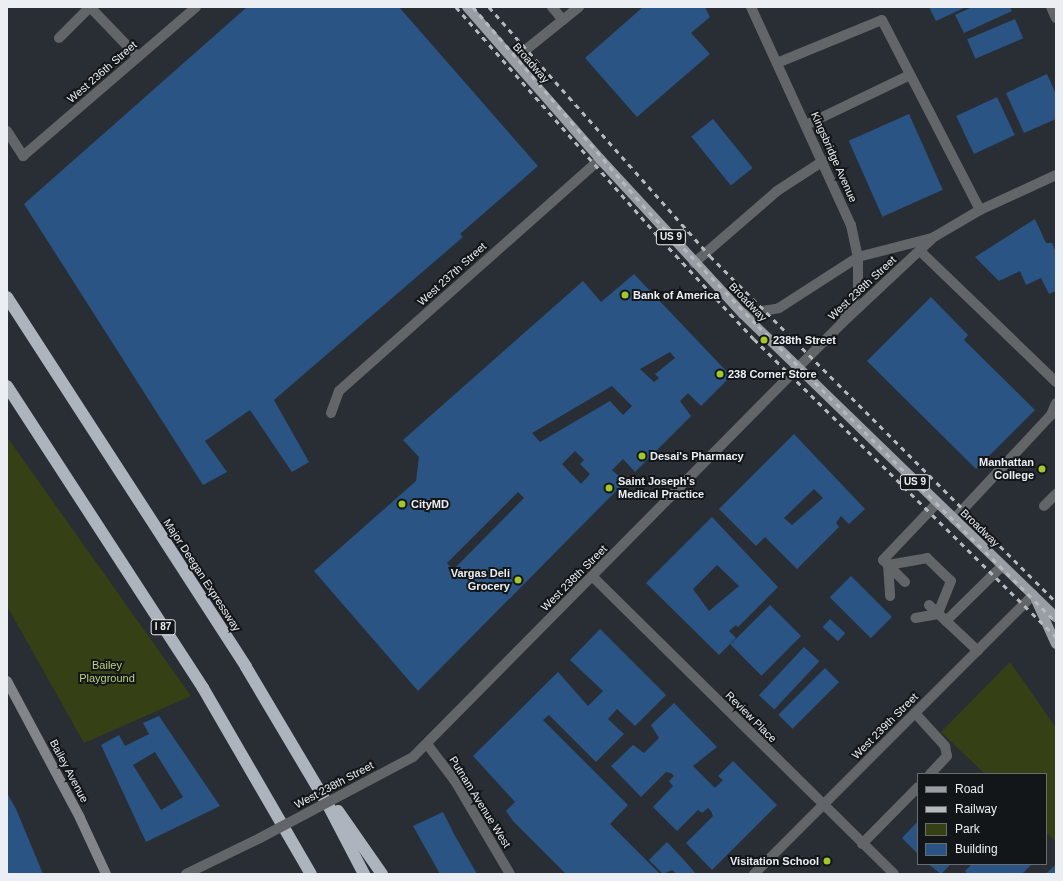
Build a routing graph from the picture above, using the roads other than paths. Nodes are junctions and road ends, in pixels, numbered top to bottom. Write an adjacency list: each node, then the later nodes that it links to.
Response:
1 (90, 7): 10 (street); 11 (street)
2 (196, 7): 11 (street, West 236th Street)
3 (467, 7): 12 (main road, Broadway / US 9)
4 (552, 7): 9 (street)
5 (579, 7): 9 (street)
6 (751, 7): 13 (street, Kingsbridge Avenue)
7 (1051, 7): 8 (street)
8 (1056, 18)
9 (563, 20): 12 (street)
10 (59, 38)
11 (138, 57): 16 (street, West 236th Street)
12 (513, 60): 17 (main road, Broadway / US 9)
13 (777, 63): 14 (street); 15 (street, Kingsbridge Avenue)
14 (910, 75): 15 (street); 20 (street)
15 (806, 126): 18 (street, Kingsbridge Avenue)
16 (7, 132)
17 (600, 159): 24 (main road, Broadway / US 9); 32 (street, West 237th Street)
18 (823, 161): 23 (street, Kingsbridge Avenue); 24 (street)
19 (1056, 175): 20 (street, West 238th Street)
20 (980, 210): 21 (street, West 238th Street)
21 (934, 237): 22 (street, West 238th Street); 23 (street, West 238th Street)
22 (920, 251): 27 (street, West 238th Street); 29 (street)
23 (858, 257): 26 (street, West 238th Street); 27 (street, Kingsbridge Avenue)
24 (694, 263): 26 (main road, Broadway / US 9)
25 (7, 297): 51 (highway, Major Deegan Expressway)
26 (743, 314): 28 (main road, Broadway / US 9)
27 (842, 323): 28 (street, West 238th Street)
28 (797, 369): 34 (main road, Broadway / US 9); 39 (street, West 238th Street)
29 (1056, 382)
30 (7, 386): 59 (highway, I 87)
31 (1056, 403): 36 (street)
32 (331, 413)
33 (1056, 494): 35 (street)
34 (937, 503): 36 (main road, Broadway / US 9); 37 (street)
35 (1044, 506)
36 (954, 519): 38 (main road, Broadway / US 9)
37 (888, 565): 40 (street); 42 (street); 44 (street)
38 (1002, 566): 41 (main road, Broadway / US 9); 44 (street)
39 (592, 576): 52 (street, West 238th Street); 55 (street, Review Place)
40 (905, 582)
41 (1033, 595): 45 (main road, Broadway / US 9); 47 (main road, Broadway / US 9); 48 (street, West 239th Street)
42 (890, 596)
43 (929, 605): 44 (street)
44 (942, 617): 46 (street); 48 (street)
45 (1056, 617)
46 (915, 618)
47 (1056, 644)
48 (978, 651): 50 (street, West 239th Street)
49 (7, 681): 57 (main road, Bailey Avenue)
50 (915, 713): 53 (street); 55 (street, West 239th Street)
51 (288, 738): 60 (highway, Major Deegan Expressway); 61 (highway)
52 (427, 744): 58 (street, West 238th Street, bridge); 62 (street, Putnam Avenue West)
53 (931, 773)
54 (917, 788): 56 (street)
55 (823, 804): 56 (street, Review Place); 63 (street, West 239th Street)
56 (862, 844): 64 (street, Review Place)
57 (106, 874)
58 (186, 874)
59 (311, 874)
60 (364, 874)
61 (382, 874)
62 (510, 874)
63 (754, 874)
64 (894, 874)

